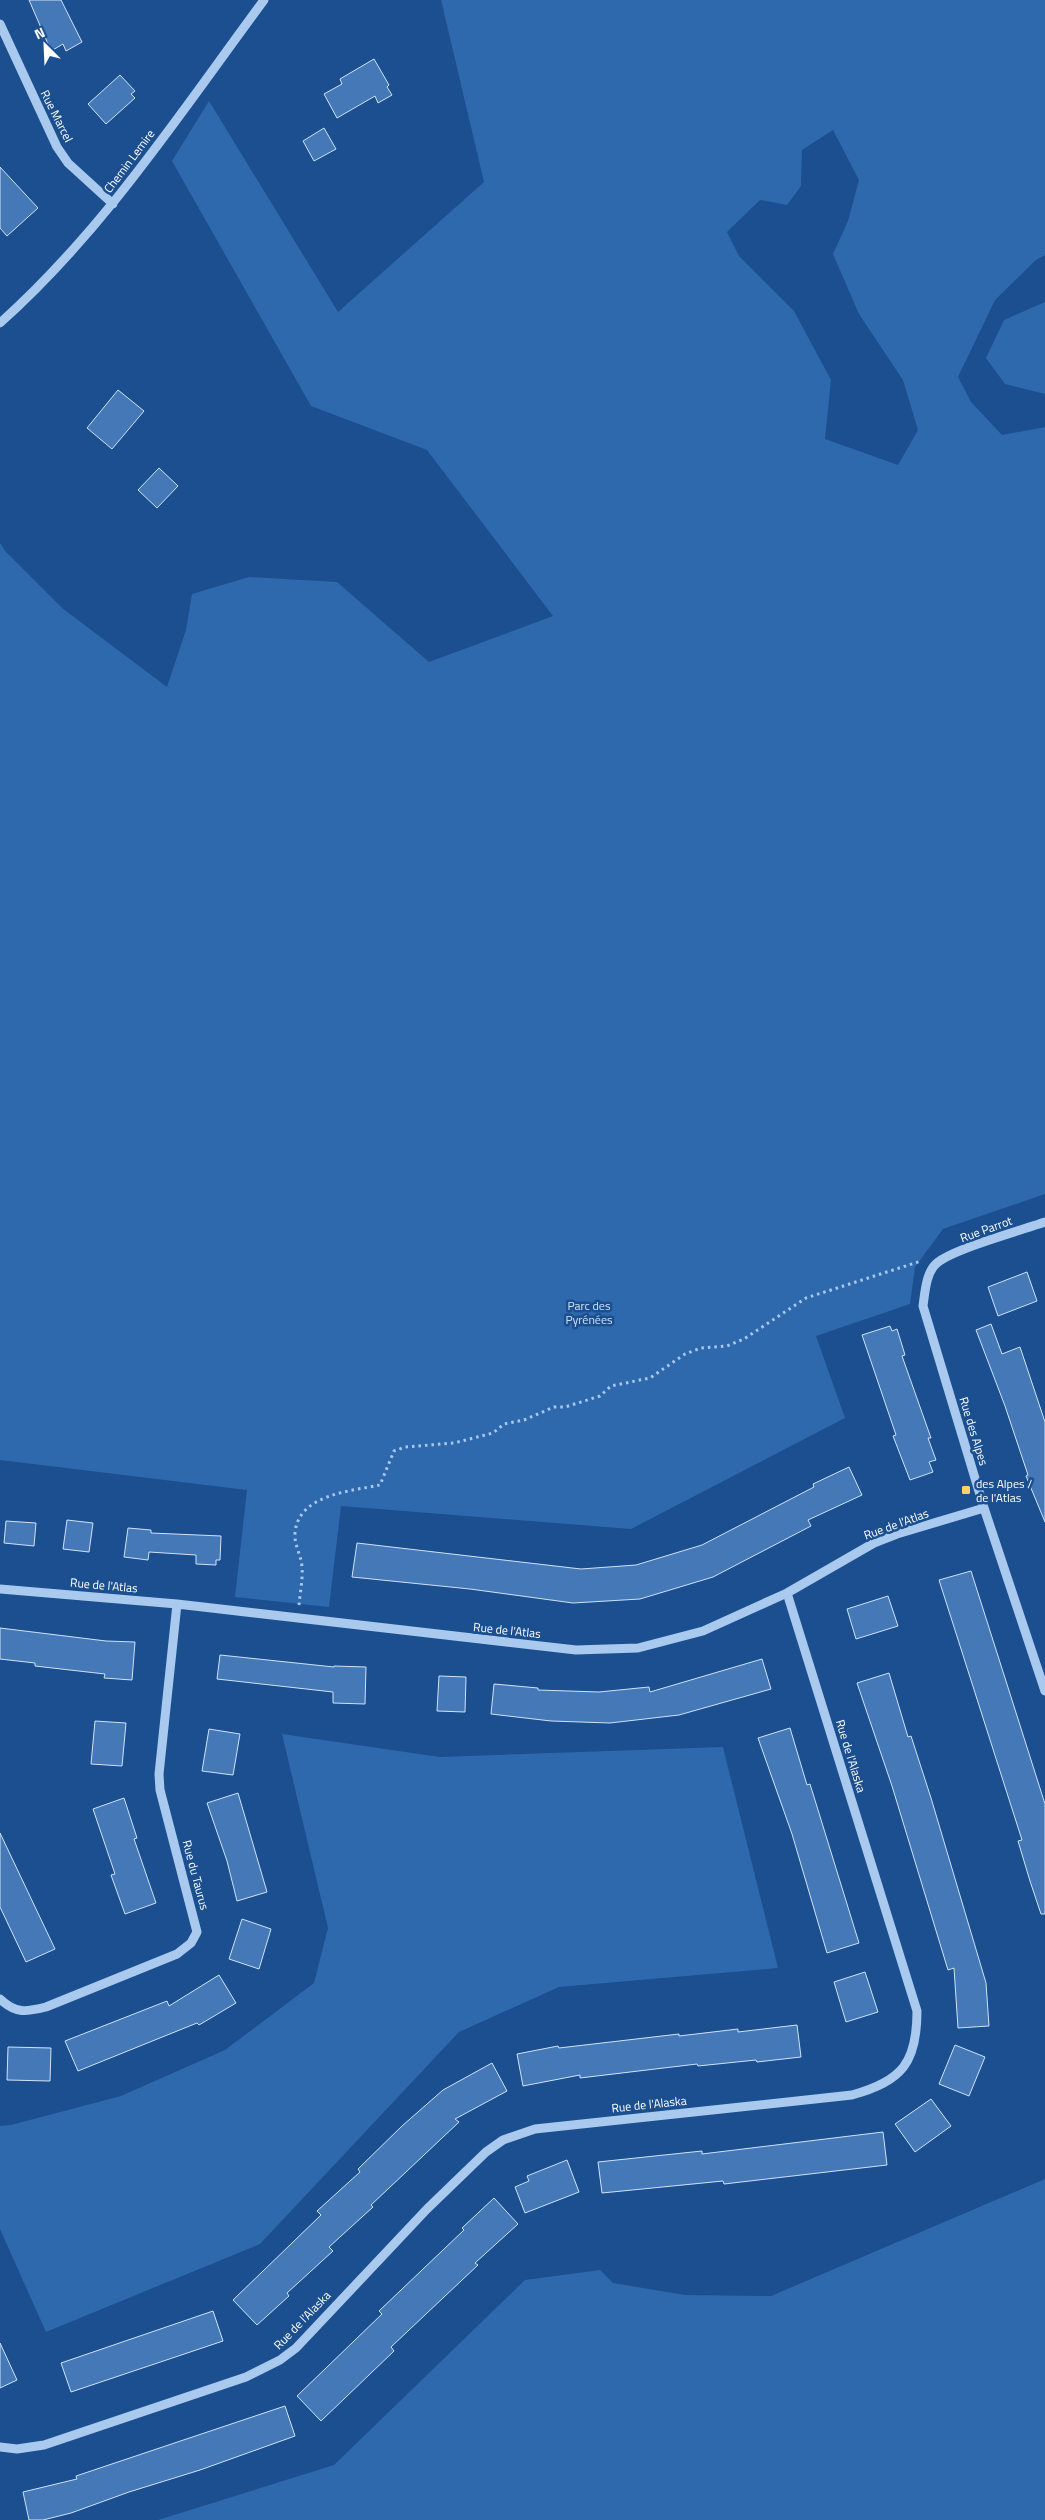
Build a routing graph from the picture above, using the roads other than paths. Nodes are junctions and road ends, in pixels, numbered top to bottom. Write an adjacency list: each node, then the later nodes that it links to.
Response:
1 (264, 0): 3 (street, Chemin Lemire)
2 (0, 24): 3 (street, Rue Marcel)
3 (113, 204): 4 (street, Chemin Lemire)
4 (0, 323)
5 (1045, 1222): 6 (street, Rue Parrot)
6 (937, 1263): 7 (street, Rue des Alpes)
7 (984, 1508): 9 (street, Rue de l'Atlas); 11 (street, Rue des Alpes)
8 (0, 1589): 10 (street, Rue de l'Atlas)
9 (787, 1593): 10 (street, Rue de l'Atlas); 14 (street, Rue de l'Alaska)
10 (177, 1604): 13 (street, Rue du Taurus)
11 (1043, 1679): 12 (street, Rue des Alpes)
12 (1045, 1691)
13 (0, 1998)
14 (0, 2446)

